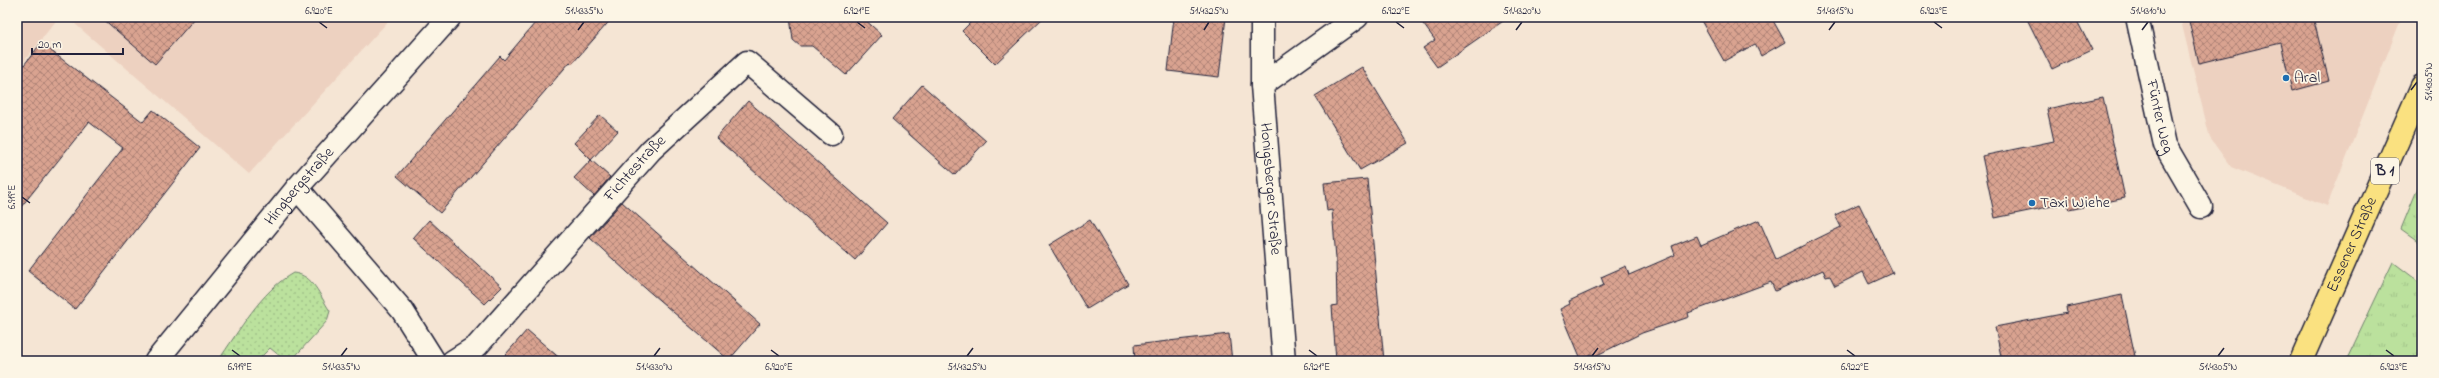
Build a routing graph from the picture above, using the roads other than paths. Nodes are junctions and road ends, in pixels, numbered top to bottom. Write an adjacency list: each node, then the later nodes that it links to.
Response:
1 (450, 17): 8 (street, Hingbergstraße)
2 (1262, 17): 5 (street, Honigsberger Straße)
3 (1357, 17): 5 (street)
4 (2138, 17): 9 (street, Fünter Weg)
5 (1262, 85): 13 (street, Honigsberger Straße)
6 (2422, 86): 14 (main road, Essener Straße / B 1)
7 (831, 134): 12 (street, Fichtestraße)
8 (297, 188): 10 (street, Hingbergstraße); 11 (street)
9 (2201, 207)
10 (156, 361)
11 (434, 361)
12 (453, 361)
13 (1284, 361)
14 (2302, 361)

